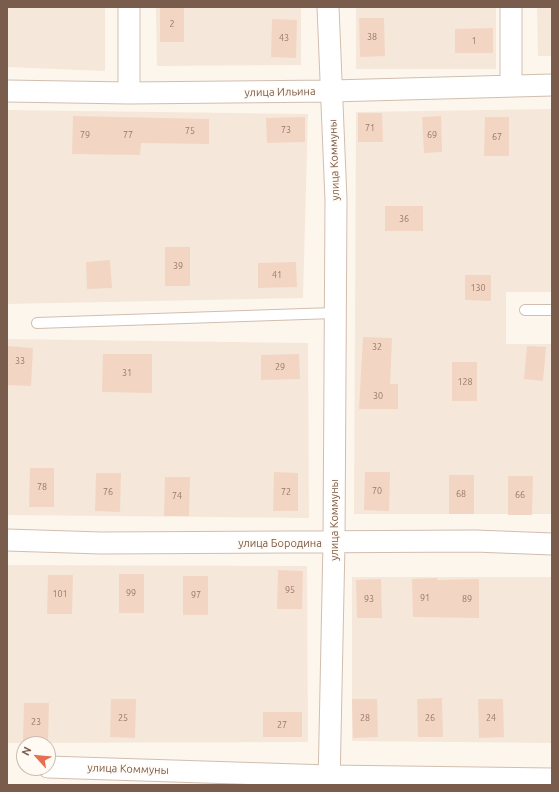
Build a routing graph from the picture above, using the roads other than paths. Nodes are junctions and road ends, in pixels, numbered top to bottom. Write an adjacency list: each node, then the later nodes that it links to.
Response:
1 (129, 7): 8 (street)
2 (328, 7): 7 (street, улица Коммуны)
3 (511, 7): 4 (street)
4 (511, 85): 5 (street, улица Ильина); 7 (street, улица Ильина)
5 (552, 85)
6 (7, 91): 8 (street, улица Ильина)
7 (332, 91): 8 (street, улица Ильина); 11 (street, улица Коммуны)
8 (129, 93)
9 (525, 310): 10 (lane)
10 (552, 310)
11 (334, 313): 12 (lane); 14 (street, улица Коммуны)
12 (37, 323)
13 (7, 540): 14 (street, улица Бородина)
14 (334, 543): 15 (street, улица Бородина); 18 (street, улица Коммуны)
15 (552, 544)
16 (56, 767): 18 (street, улица Коммуны)
17 (552, 779): 18 (street, улица Коммуны)
18 (329, 780)

